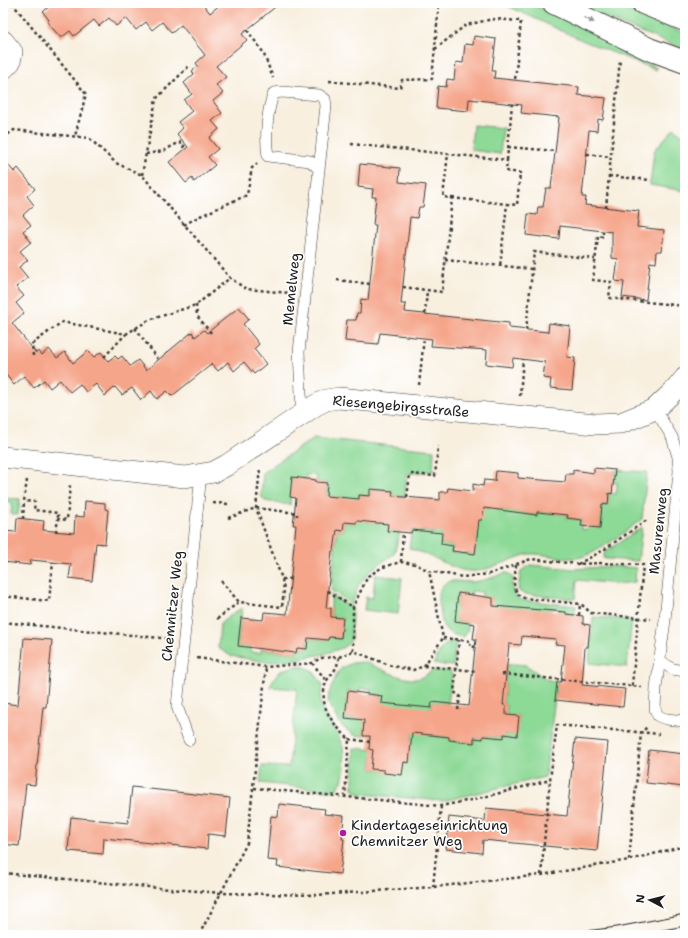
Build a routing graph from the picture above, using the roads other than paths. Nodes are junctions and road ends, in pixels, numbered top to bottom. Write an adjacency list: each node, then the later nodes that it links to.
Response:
1 (554, 3): 5 (street, one-way to 5)
2 (643, 3): 3 (street)
3 (685, 20)
4 (3, 41): 6 (street)
5 (685, 62)
6 (3, 69)
7 (319, 169): 7 (lane, Memelweg); 10 (lane, Memelweg)
8 (685, 378): 9 (street, Riesengebirgsstraße)
9 (655, 409): 10 (street, Riesengebirgsstraße); 13 (lane, Masurenweg)
10 (302, 413): 12 (street, Riesengebirgsstraße)
11 (3, 457): 12 (street, Riesengebirgsstraße)
12 (202, 474): 16 (lane, Chemnitzer Weg)
13 (661, 661): 14 (lane); 15 (lane, Masurenweg)
14 (685, 671)
15 (685, 721)
16 (189, 740)

